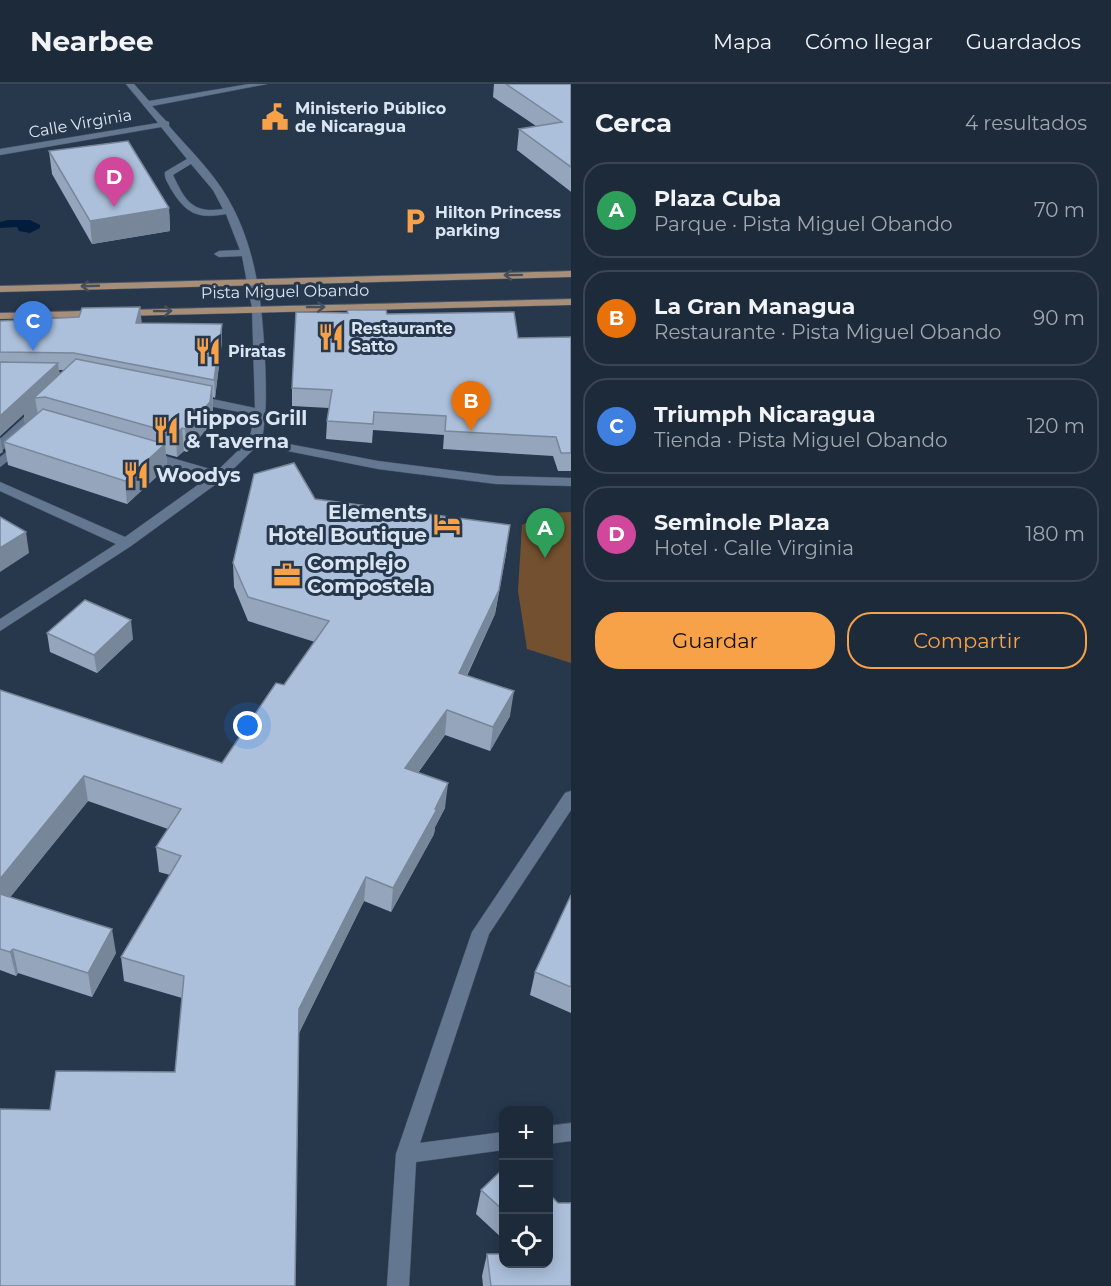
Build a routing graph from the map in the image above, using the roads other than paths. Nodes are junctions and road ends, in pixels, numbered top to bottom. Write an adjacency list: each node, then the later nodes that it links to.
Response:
1 (130, 84): 3 (street)
2 (263, 84): 3 (street)
3 (148, 104): 4 (street)
4 (165, 124): 5 (street, Calle Virginia); 8 (street)
5 (92, 137): 6 (street); 7 (street, Calle Virginia)
6 (98, 146)
7 (0, 152)
8 (193, 159): 9 (street); 9 (street)
9 (229, 211): 10 (street)
10 (246, 253): 11 (street); 13 (street)
11 (219, 254)
12 (571, 274): 13 (main road, Pista Miguel Obando, one-way to 13)
13 (253, 282): 14 (main road, Pista Miguel Obando, one-way to 14); 16 (street)
14 (0, 289)
15 (571, 302): 16 (main road, Pista Miguel Obando, one-way to 15)
16 (257, 308): 17 (main road, Pista Miguel Obando, one-way to 16); 20 (street)
17 (0, 316)
18 (178, 396): 20 (street)
19 (51, 399): 23 (street)
20 (261, 413): 22 (street)
21 (35, 433): 25 (street)
22 (255, 441): 26 (street); 27 (street)
23 (0, 446)
24 (132, 450): 26 (street)
25 (0, 463)
26 (219, 476): 29 (street)
27 (571, 482)
28 (0, 486): 29 (street)
29 (126, 543): 30 (street)
30 (0, 626)
31 (571, 797): 35 (street)
32 (571, 1132): 33 (street)
33 (553, 1134)
34 (499, 1142): 35 (street)
35 (406, 1154): 36 (street)
36 (398, 1286)

